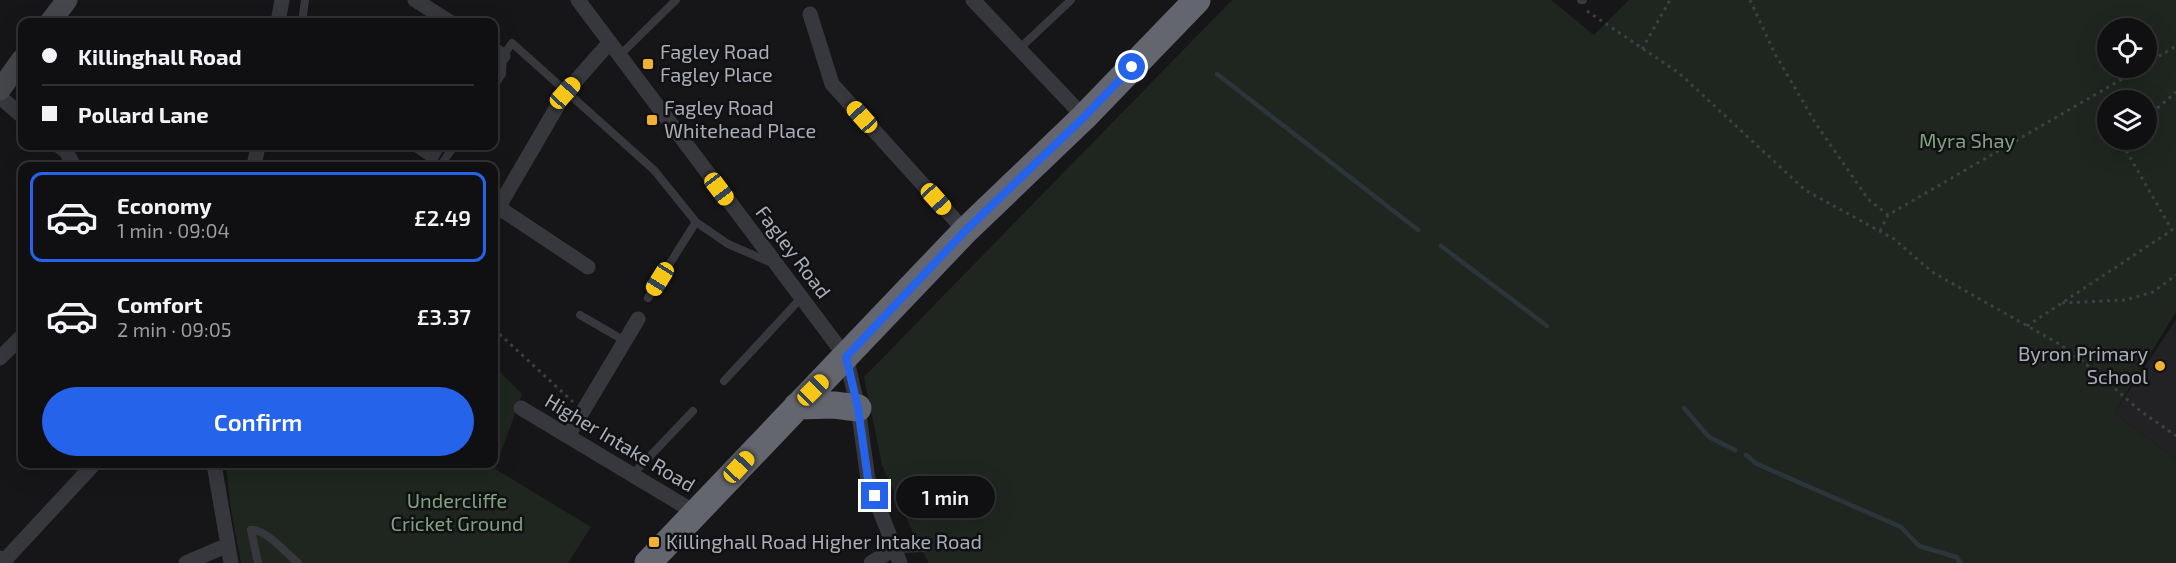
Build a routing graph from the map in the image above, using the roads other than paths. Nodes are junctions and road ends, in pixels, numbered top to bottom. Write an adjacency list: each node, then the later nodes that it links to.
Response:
1 (67, 0): 11 (street)
2 (282, 0): 12 (street)
3 (305, 0): 13 (lane)
4 (415, 0): 14 (street)
5 (676, 0): 18 (lane)
6 (973, 0): 16 (street)
7 (1071, 0): 16 (lane)
8 (1196, 0): 25 (highway)
9 (583, 2): 15 (street, Fagley Road)
10 (810, 14): 31 (street)
11 (53, 18)
12 (279, 18)
13 (303, 18)
14 (444, 18)
15 (610, 42): 18 (street, Fagley Road); 22 (street)
16 (1019, 49): 25 (street)
17 (498, 53): 20 (lane); 22 (lane)
18 (620, 55): 32 (street, Fagley Road)
19 (18, 65): 21 (street)
20 (498, 80)
21 (0, 90)
22 (565, 93): 28 (street); 30 (lane)
23 (0, 97): 24 (street)
24 (18, 113)
25 (1084, 117): 31 (highway)
26 (426, 150): 27 (street)
27 (439, 158)
28 (498, 203)
29 (498, 210): 33 (street)
30 (696, 222): 32 (lane); 34 (lane)
31 (965, 231): 40 (highway)
32 (776, 265): 35 (street, Fagley Road)
33 (588, 267)
34 (648, 298)
35 (801, 298): 40 (street, Fagley Road); 42 (lane)
36 (580, 315): 39 (lane)
37 (638, 319): 39 (street)
38 (18, 340): 41 (street)
39 (625, 341): 47 (street)
40 (846, 357): 43 (highway); 45 (street)
41 (0, 358)
42 (724, 381)
43 (797, 406): 45 (highway); 51 (highway)
44 (521, 408): 47 (street, Higher Intake Road)
45 (858, 408): 54 (street)
46 (693, 411): 50 (lane)
47 (568, 436): 50 (street, Higher Intake Road)
48 (89, 468): 55 (street)
49 (215, 468): 52 (street)
50 (632, 475): 51 (street, Higher Intake Road)
51 (696, 513): 60 (highway)
52 (228, 545): 56 (street); 57 (street)
53 (926, 548): 54 (lane)
54 (897, 556): 61 (street)
55 (0, 558)
56 (186, 563)
57 (231, 563)
58 (258, 563): 59 (lane)
59 (298, 563)
60 (648, 563)
61 (871, 563)

